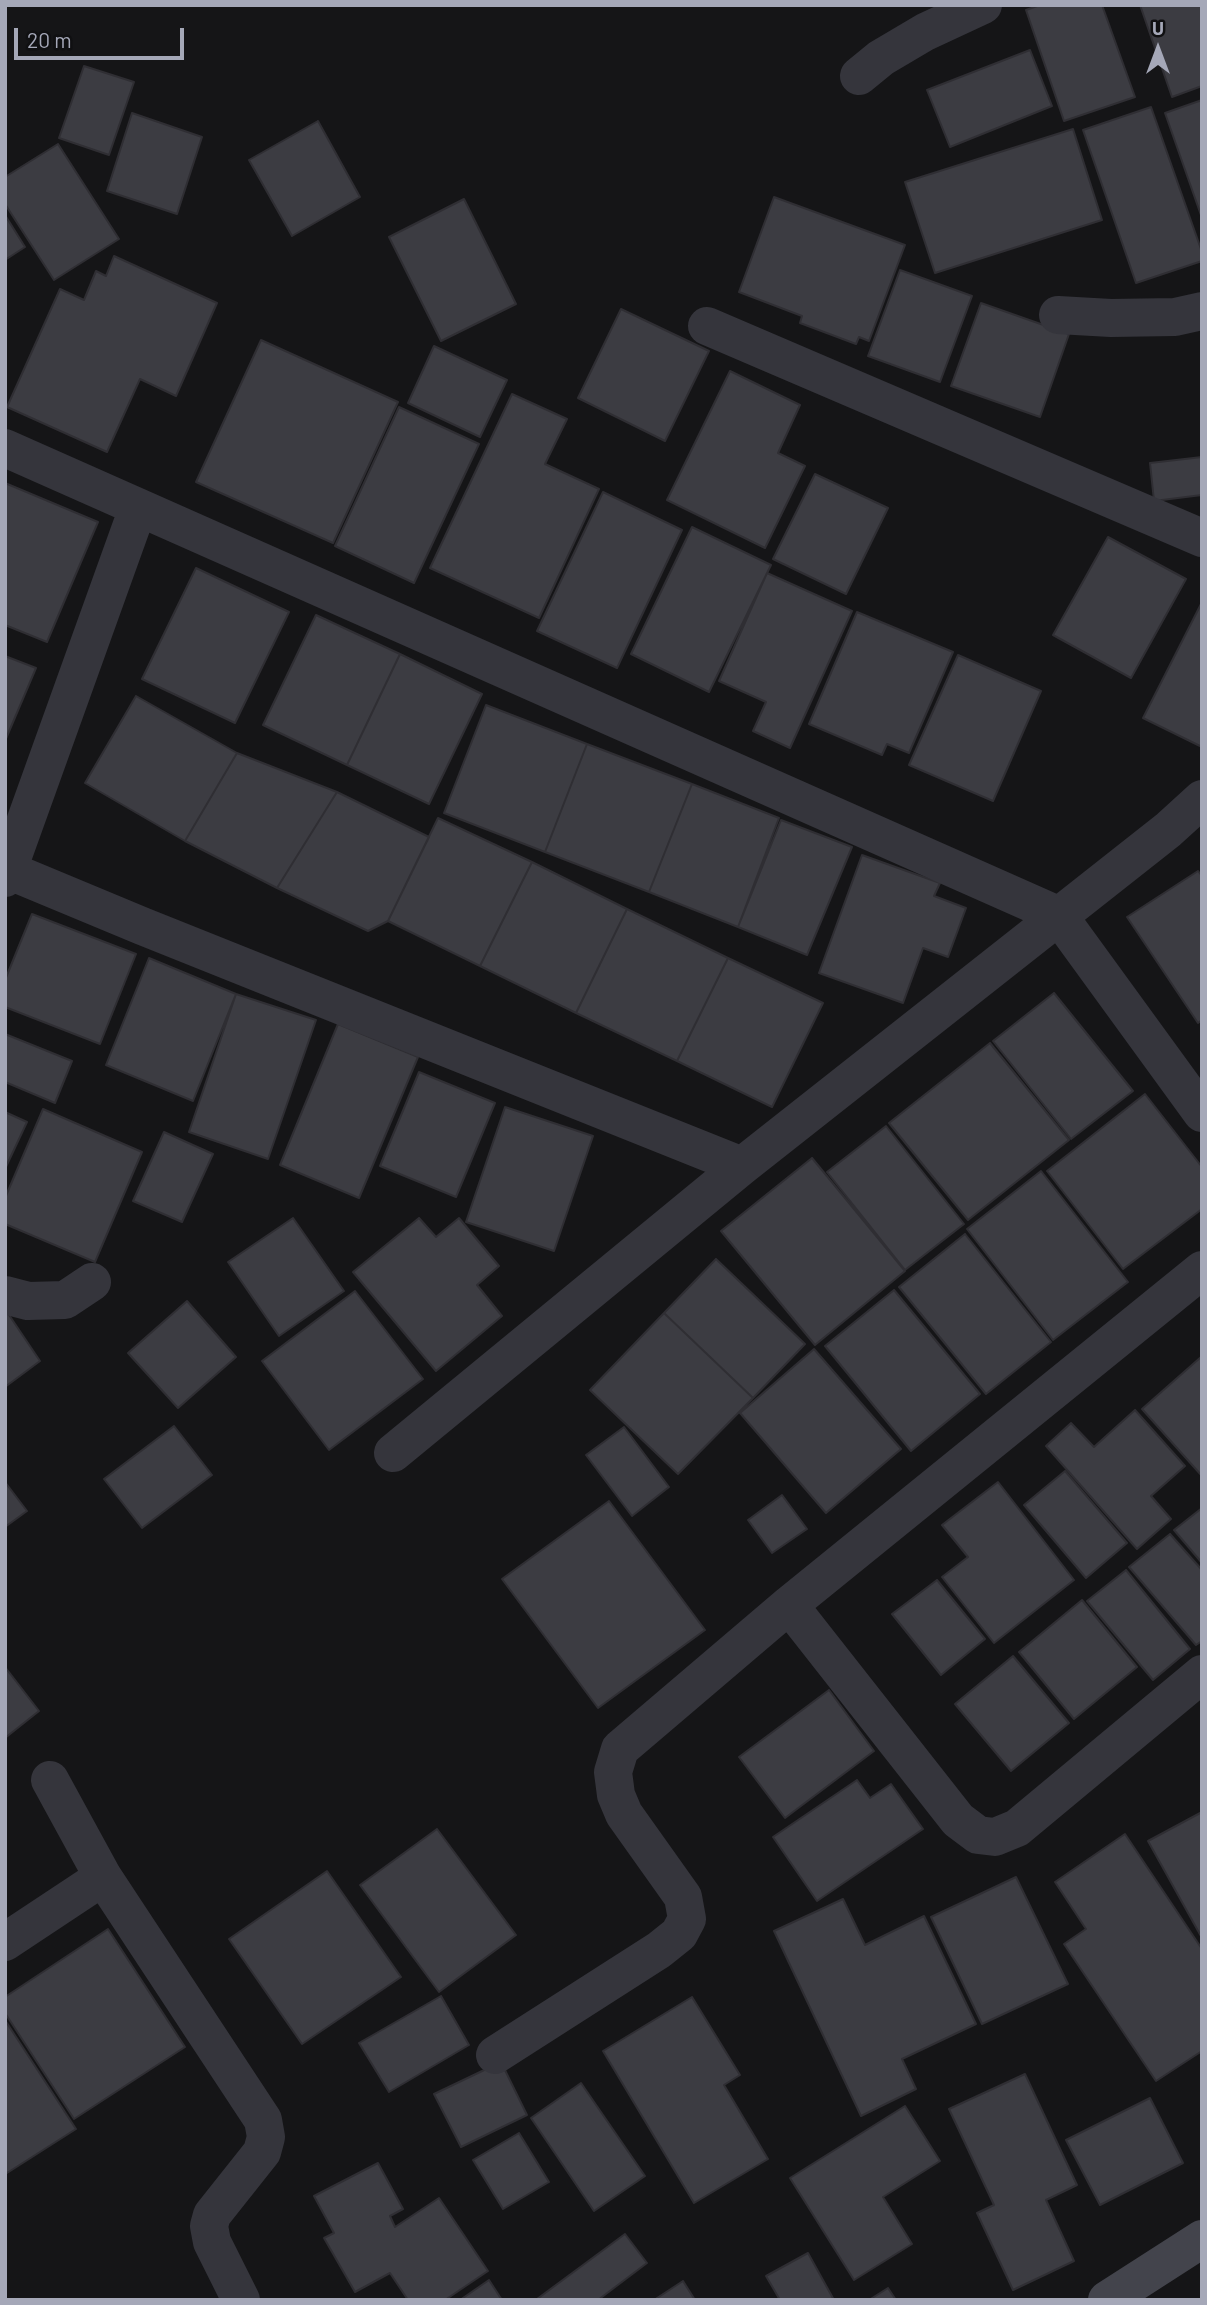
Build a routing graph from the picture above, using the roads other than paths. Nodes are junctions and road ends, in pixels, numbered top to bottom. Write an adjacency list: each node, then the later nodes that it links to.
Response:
1 (983, 5): 2 (street)
2 (859, 76)
3 (1202, 311): 4 (street)
4 (1058, 315)
5 (707, 326): 8 (street)
6 (5, 448): 7 (street)
7 (138, 509): 10 (street); 11 (street)
8 (1202, 538)
9 (1202, 799): 11 (street)
10 (6, 873): 13 (street)
11 (1058, 915): 12 (street); 13 (street)
12 (1202, 1113)
13 (742, 1166): 17 (street)
14 (1202, 1270): 18 (street)
15 (92, 1282): 16 (street)
16 (5, 1295)
17 (393, 1453)
18 (789, 1605): 19 (street); 23 (street)
19 (1202, 1674)
20 (50, 1780): 21 (street)
21 (103, 1877): 22 (street); 25 (street)
22 (5, 1942)
23 (495, 2054)
24 (1202, 2239): 26 (street)
25 (241, 2300)
26 (1107, 2300)

